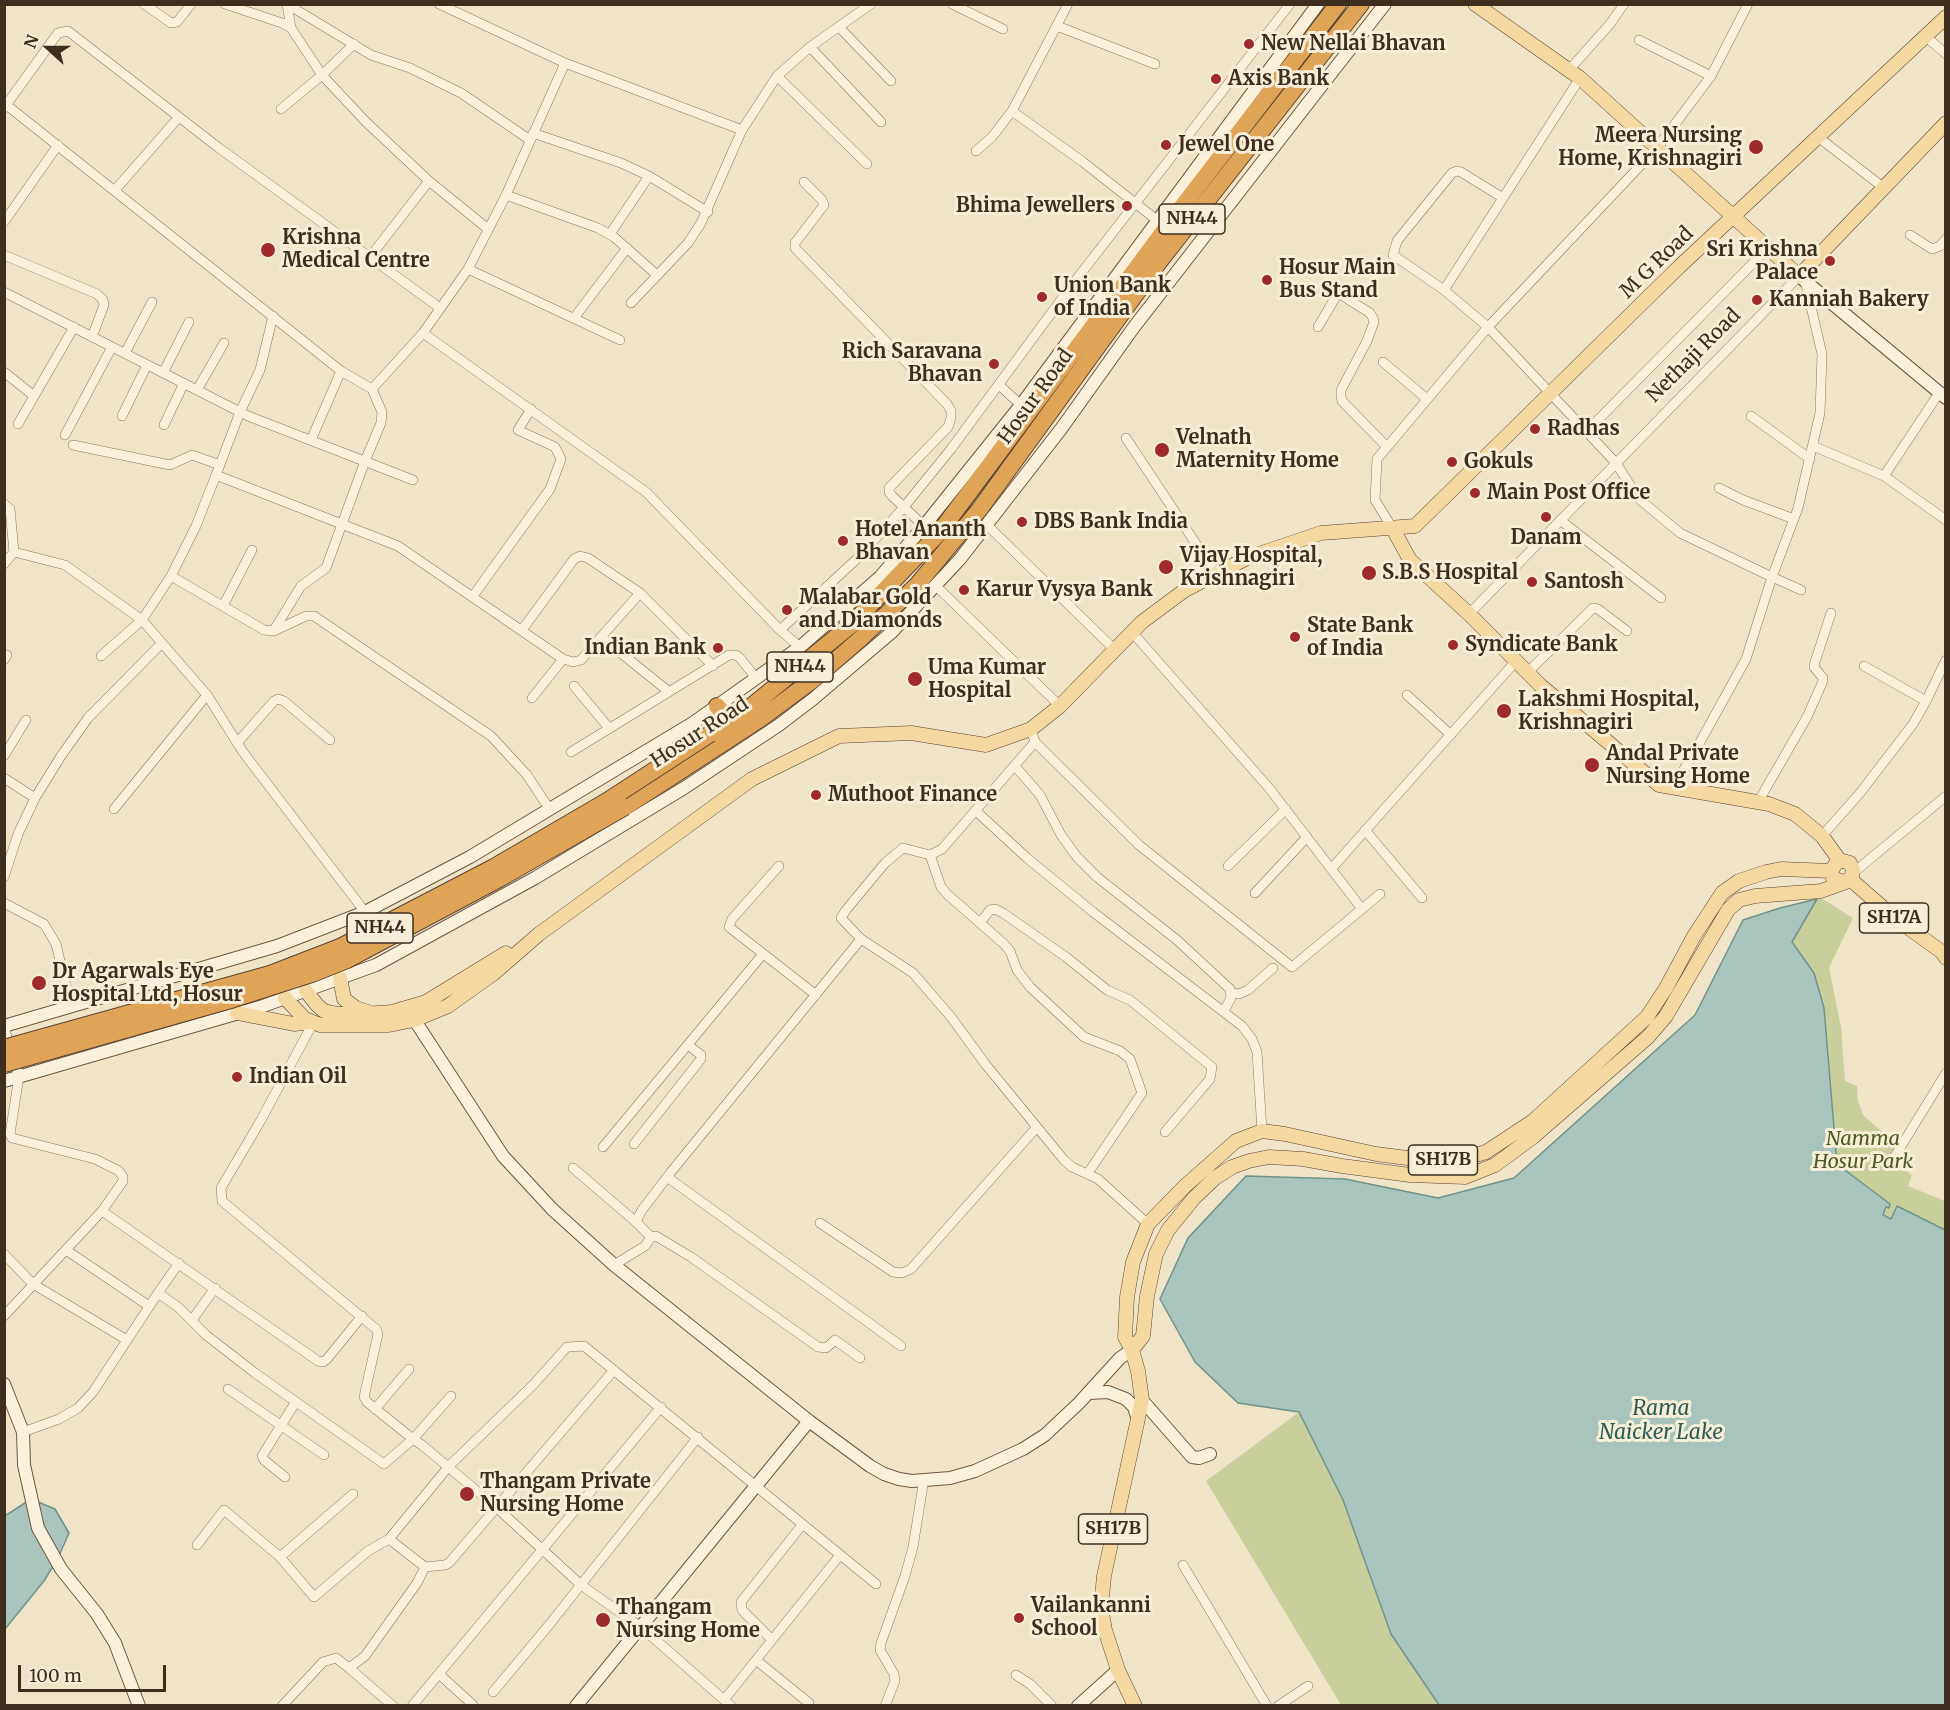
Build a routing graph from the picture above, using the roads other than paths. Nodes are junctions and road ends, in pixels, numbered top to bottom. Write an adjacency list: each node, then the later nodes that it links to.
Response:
1 (144, 4): 2 (street)
2 (191, 4)
3 (225, 4): 20 (street)
4 (287, 4): 20 (street); 24 (street)
5 (439, 4): 27 (street)
6 (871, 4): 19 (street)
7 (952, 4): 21 (street)
8 (1068, 4): 18 (street)
9 (1290, 4): 54 (street)
10 (1318, 4): 57 (street)
11 (1338, 4): 171 (highway, Hosur Road / NH44)
12 (1361, 4): 182 (highway, Hosur Road / NH44)
13 (1385, 4): 127 (street)
14 (1475, 4): 29 (main road)
15 (1624, 4): 29 (street)
16 (1748, 4): 32 (street)
17 (1946, 17): 22 (main road, M G Road)
18 (1057, 26): 28 (street); 36 (street)
19 (838, 27): 25 (street); 33 (street)
20 (291, 28): 30 (street)
21 (1003, 28)
22 (1925, 36): 26 (street); 42 (main road, M G Road)
23 (1639, 40): 32 (street)
24 (354, 44): 30 (street); 41 (street)
25 (810, 47): 31 (street); 38 (street)
26 (1946, 54)
27 (565, 63): 40 (street); 41 (street)
28 (1155, 64)
29 (1575, 74): 44 (main road); 53 (street)
30 (322, 75): 35 (street); 48 (street)
31 (777, 76): 40 (street); 46 (street)
32 (1711, 76): 44 (street)
33 (891, 81)
34 (5, 105): 37 (street); 43 (street)
35 (281, 109)
36 (1012, 111): 45 (street); 54 (street)
37 (179, 117): 51 (street); 66 (street)
38 (881, 122)
39 (1946, 123): 50 (main road, Nethaji Road)
40 (742, 130): 55 (street)
41 (531, 137): 47 (street); 52 (street)
42 (1818, 137): 50 (street); 56 (main road, M G Road)
43 (58, 145): 51 (street); 58 (street)
44 (1657, 148): 56 (main road); 80 (street)
45 (976, 151)
46 (867, 164)
47 (649, 176): 55 (street); 60 (street)
48 (429, 181): 59 (street); 66 (street)
49 (804, 182): 122 (street)
50 (1884, 188): 69 (main road, Nethaji Road)
51 (115, 190): 75 (street)
52 (506, 195): 59 (street); 60 (street)
53 (1503, 198): 70 (street); 70 (street)
54 (1135, 203): 57 (street); 93 (street)
55 (708, 212): 68 (street)
56 (1734, 216): 64 (main road); 96 (main road, M G Road)
57 (1158, 221): 100 (street)
58 (4, 222)
59 (488, 229): 67 (street)
60 (610, 234): 63 (street)
61 (1910, 236): 62 (street)
62 (1946, 239)
63 (627, 248): 68 (street); 76 (street)
64 (1768, 248): 69 (main road); 107 (street)
65 (4, 255): 82 (street)
66 (370, 257): 74 (street)
67 (468, 269): 74 (street); 76 (street)
68 (657, 275): 73 (street)
69 (1802, 279): 97 (street); 112 (street); 116 (street, Nethaji Road)
70 (1444, 290): 80 (street)
71 (4, 292): 78 (street)
72 (152, 302): 86 (street)
73 (631, 303)
74 (440, 308): 81 (street)
75 (273, 316): 89 (street); 102 (street)
76 (574, 318): 83 (street)
77 (189, 322): 91 (street)
78 (74, 327): 82 (street); 98 (street)
79 (1318, 327): 113 (street)
80 (1488, 327): 96 (street); 99 (street)
81 (423, 333): 94 (street); 101 (street)
82 (92, 337): 85 (street)
83 (620, 340)
84 (224, 343): 95 (street)
85 (112, 347): 86 (street); 108 (street)
86 (125, 353): 88 (street)
87 (1383, 362): 99 (street)
88 (147, 365): 91 (street); 103 (street)
89 (341, 371): 94 (street); 110 (street)
90 (4, 372): 98 (street)
91 (164, 373): 92 (street)
92 (184, 383): 95 (street); 106 (street)
93 (999, 385): 100 (street); 122 (street)
94 (372, 389): 115 (street)
95 (197, 390): 102 (street)
96 (1550, 394): 107 (street); 129 (main road, M G Road)
97 (1942, 395): 118 (street)
98 (34, 396): 105 (street)
99 (1427, 399): 113 (street)
100 (1021, 405): 128 (street)
101 (531, 409): 139 (street); 146 (street)
102 (240, 412): 110 (street); 117 (street)
103 (122, 416)
104 (1751, 416): 114 (street)
105 (18, 424)
106 (164, 425)
107 (1586, 432): 116 (street)
108 (65, 435)
109 (1126, 438): 133 (street)
110 (311, 440): 115 (street)
111 (73, 445): 117 (street)
112 (1812, 446): 114 (street); 118 (street)
113 (1387, 447): 129 (street)
114 (1809, 459): 123 (street)
115 (365, 461): 119 (street); 126 (street)
116 (1616, 463): 124 (street, Nethaji Road); 135 (street)
117 (218, 470): 126 (street); 134 (street)
118 (1884, 476): 125 (street)
119 (413, 480)
120 (1719, 488): 123 (street)
121 (4, 504): 131 (street)
122 (904, 507): 128 (street); 146 (street)
123 (1794, 519): 135 (street)
124 (1560, 520): 140 (street); 143 (street, Nethaji Road)
125 (1946, 520)
126 (343, 524): 139 (street); 147 (street)
127 (987, 525): 136 (street); 153 (street)
128 (924, 526): 152 (street)
129 (1393, 529): 133 (main road, M G Road); 143 (main road, SH17A)
130 (252, 550): 141 (street)
131 (14, 552): 132 (street); 144 (street)
132 (4, 564)
133 (1216, 574): 149 (main road, M G Road)
134 (171, 576): 141 (street); 144 (street)
135 (1772, 577): 137 (street); 181 (street)
136 (936, 586): 169 (street); 182 (street)
137 (1801, 590)
138 (640, 593): 145 (street); 150 (street); 158 (street)
139 (473, 596): 145 (street)
140 (1661, 598)
141 (223, 606): 147 (street)
142 (1832, 613): 185 (street)
143 (1469, 614): 157 (main road, SH17A)
144 (142, 620): 151 (street); 154 (street)
145 (522, 630): 155 (street)
146 (780, 630): 152 (street)
147 (274, 631): 188 (street)
148 (1627, 631): 160 (street)
149 (1132, 632): 153 (main road, M G Road); 187 (street)
150 (601, 637): 155 (street); 163 (street)
151 (162, 643): 164 (street); 184 (street)
152 (800, 647): 161 (street)
153 (1115, 650): 169 (main road, M G Road)
154 (101, 656)
155 (563, 659): 166 (street)
156 (1946, 660): 167 (street)
157 (1516, 661): 160 (main road, SH17A); 173 (street)
158 (713, 666): 161 (street); 163 (street)
159 (1864, 666): 167 (street)
160 (1527, 673): 181 (main road, SH17A)
161 (756, 678): 168 (street)
162 (574, 686): 172 (street)
163 (668, 691): 172 (street)
164 (207, 695): 176 (street); 186 (street)
165 (1407, 695): 173 (street)
166 (532, 698)
167 (1926, 701): 191 (street)
168 (717, 706): 171 (highway); 188 (street)
169 (1060, 706): 174 (main road, M G Road)
170 (26, 720): 178 (street)
171 (729, 722): 225 (highway, Hosur Road / NH44, bridge)
172 (609, 728): 177 (street)
173 (1451, 735): 190 (street)
174 (1033, 736): 179 (street); 204 (street); 220 (main road, M G Road)
175 (330, 740): 176 (street)
176 (237, 743): 205 (street)
177 (571, 752)
178 (4, 756)
179 (1015, 766): 189 (street); 213 (street)
180 (4, 778): 184 (street)
181 (1672, 788): 185 (main road, SH17A)
182 (659, 794): 211 (street); 226 (highway, Hosur Road / NH44, bridge)
183 (1946, 796): 199 (street)
184 (35, 798): 198 (street)
185 (1758, 802): 191 (main road, SH17A)
186 (114, 809)
187 (1286, 809): 192 (street); 195 (street)
188 (550, 810): 205 (street)
189 (976, 811): 193 (street); 217 (street)
190 (1365, 830): 196 (street); 202 (street)
191 (1822, 836): 197 (main road, SH17A)
192 (1307, 837): 196 (street); 200 (street)
193 (930, 855): 206 (street); 207 (street)
194 (779, 866): 208 (street)
195 (1228, 866)
196 (1332, 868): 204 (street)
197 (1830, 868): 199 (main road, SH17A); 199 (main road, SH17A); 232 (main road, SH17B)
198 (4, 877)
199 (1848, 878): 209 (main road, SH17A); 258 (main road, SH17B)
200 (1255, 893)
201 (1380, 894): 204 (street)
202 (1422, 898)
203 (4, 903): 216 (street)
204 (1362, 909)
205 (365, 912): 216 (street)
206 (980, 923): 233 (street); 238 (street)
207 (861, 939): 214 (street); 231 (street)
208 (763, 954): 214 (street); 224 (street)
209 (1944, 954)
210 (1274, 968): 213 (street)
211 (340, 978): 212 (street); 219 (main road)
212 (306, 991): 215 (street); 219 (main road)
213 (1231, 993): 217 (street)
214 (816, 995): 239 (street)
215 (285, 998): 218 (street); 222 (main road)
216 (71, 1006): 221 (street)
217 (1224, 1011): 232 (street)
218 (237, 1013): 222 (main road); 227 (street)
219 (376, 1014): 220 (main road)
220 (411, 1014): 222 (main road); 248 (street)
221 (29, 1019): 223 (street); 227 (street)
222 (312, 1023): 254 (street)
223 (4, 1026): 229 (street)
224 (688, 1045): 234 (street); 235 (street)
225 (4, 1048)
226 (4, 1064)
227 (44, 1070): 229 (street)
228 (1946, 1073): 236 (street)
229 (19, 1076): 230 (street); 240 (street)
230 (4, 1081)
231 (1037, 1127): 238 (street); 242 (street)
232 (1262, 1131): 243 (main road, SH17B)
233 (1165, 1132)
234 (634, 1143)
235 (603, 1148)
236 (1892, 1161)
237 (573, 1168): 241 (street)
238 (1088, 1173): 243 (street)
239 (667, 1177): 241 (street); 257 (street)
240 (102, 1211): 245 (street); 247 (street)
241 (636, 1222): 244 (street)
242 (820, 1223)
243 (1148, 1224): 258 (main road, SH17B)
244 (651, 1237): 248 (street); 259 (street)
245 (66, 1250): 249 (street); 252 (street)
246 (4, 1254): 249 (street)
247 (179, 1263): 250 (street); 251 (street)
248 (614, 1265): 271 (street)
249 (33, 1284): 253 (street); 256 (street)
250 (215, 1288): 254 (street); 255 (street)
251 (158, 1293): 252 (street); 255 (street)
252 (149, 1306): 256 (street)
253 (4, 1316)
254 (362, 1317): 269 (street)
255 (192, 1320): 267 (street)
256 (127, 1340): 273 (street)
257 (901, 1346)
258 (1132, 1350): 264 (street); 266 (main road, SH17B)
259 (860, 1359)
260 (409, 1369): 269 (street)
261 (614, 1370): 268 (street); 278 (street); 283 (street)
262 (4, 1384): 273 (street)
263 (228, 1389): 272 (street)
264 (1089, 1393): 270 (street); 280 (street)
265 (451, 1396): 275 (street)
266 (1142, 1400): 270 (main road, SH17B); 276 (street)
267 (295, 1403): 272 (street); 275 (street)
268 (661, 1407): 274 (street); 287 (street)
269 (375, 1409): 275 (street)
270 (1138, 1420): 298 (main road, SH17B)
271 (809, 1421): 280 (street); 281 (street)
272 (281, 1424): 277 (street); 279 (street)
273 (23, 1432): 306 (street)
274 (698, 1437): 281 (street); 293 (street)
275 (413, 1439): 278 (street)
276 (1210, 1454)
277 (324, 1455)
278 (449, 1466): 283 (street); 285 (street)
279 (285, 1477)
280 (924, 1479): 311 (street)
281 (757, 1485): 284 (street); 294 (street)
282 (354, 1494): 289 (street)
283 (495, 1507): 287 (street); 291 (street)
284 (802, 1525): 288 (street); 295 (street)
285 (389, 1539): 289 (street); 291 (street)
286 (196, 1545): 289 (street)
287 (543, 1550): 293 (street); 299 (street)
288 (840, 1555): 292 (street); 295 (street)
289 (280, 1557)
290 (1183, 1565): 315 (street)
291 (424, 1567): 297 (street)
292 (876, 1584)
293 (581, 1585): 294 (street); 302 (street)
294 (641, 1627): 303 (street); 310 (street)
295 (772, 1640): 296 (street)
296 (756, 1660): 303 (street); 304 (street)
297 (349, 1668): 307 (street); 308 (street)
298 (1118, 1670): 313 (street); 314 (main road, SH17B)
299 (439, 1674): 305 (street); 309 (street)
300 (1016, 1676): 312 (street)
301 (1308, 1686): 316 (street)
302 (493, 1692)
303 (728, 1703)
304 (809, 1703)
305 (473, 1705)
306 (139, 1706)
307 (282, 1706)
308 (393, 1706)
309 (412, 1706)
310 (576, 1706)
311 (885, 1706)
312 (1052, 1706)
313 (1078, 1706)
314 (1135, 1706)
315 (1267, 1706)
316 (1278, 1706)

